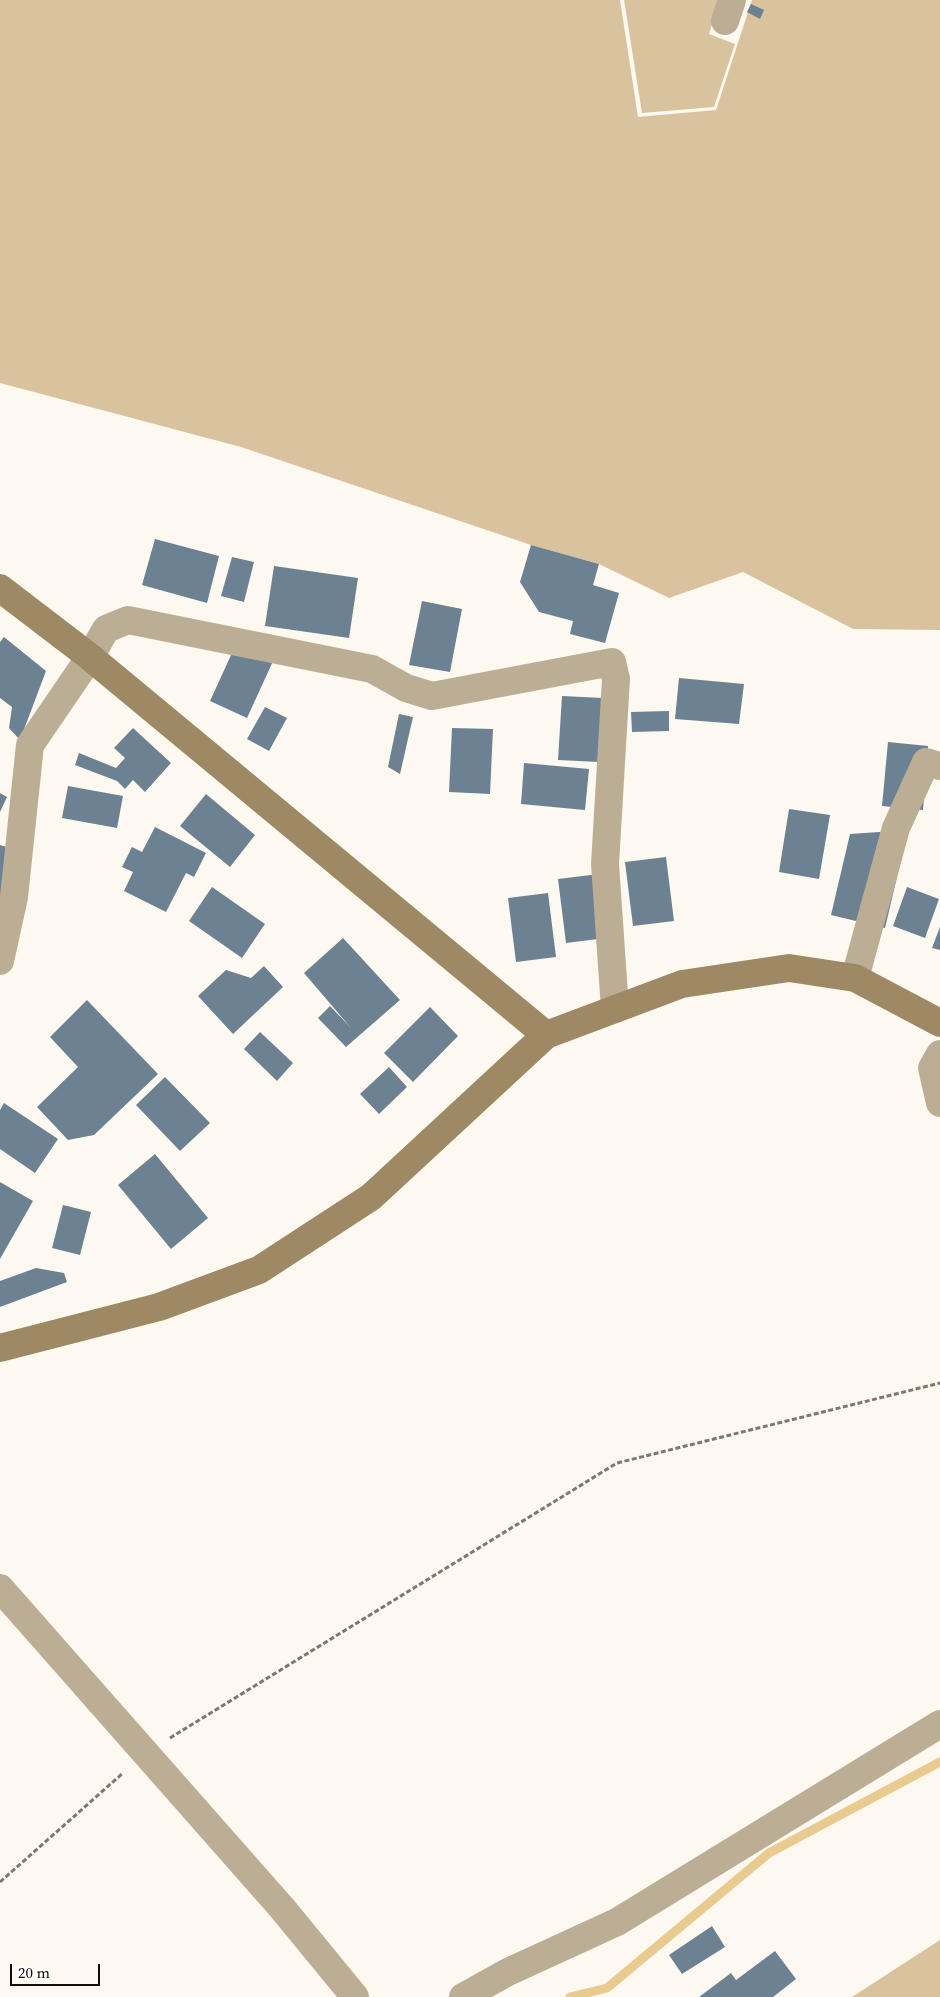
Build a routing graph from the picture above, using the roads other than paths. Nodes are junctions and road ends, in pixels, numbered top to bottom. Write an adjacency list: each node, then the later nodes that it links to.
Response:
1 (0, 588): 2 (street)
2 (90, 657): 4 (street); 6 (street); 8 (street)
3 (940, 766): 5 (street)
4 (0, 961)
5 (855, 978): 6 (street); 7 (street)
6 (615, 1009): 8 (street)
7 (940, 1023)
8 (546, 1035): 11 (street)
9 (940, 1054): 10 (street)
10 (940, 1103)
11 (0, 1348)
12 (0, 1588): 14 (street)
13 (940, 1724): 15 (street)
14 (355, 1997)
15 (463, 1997)

